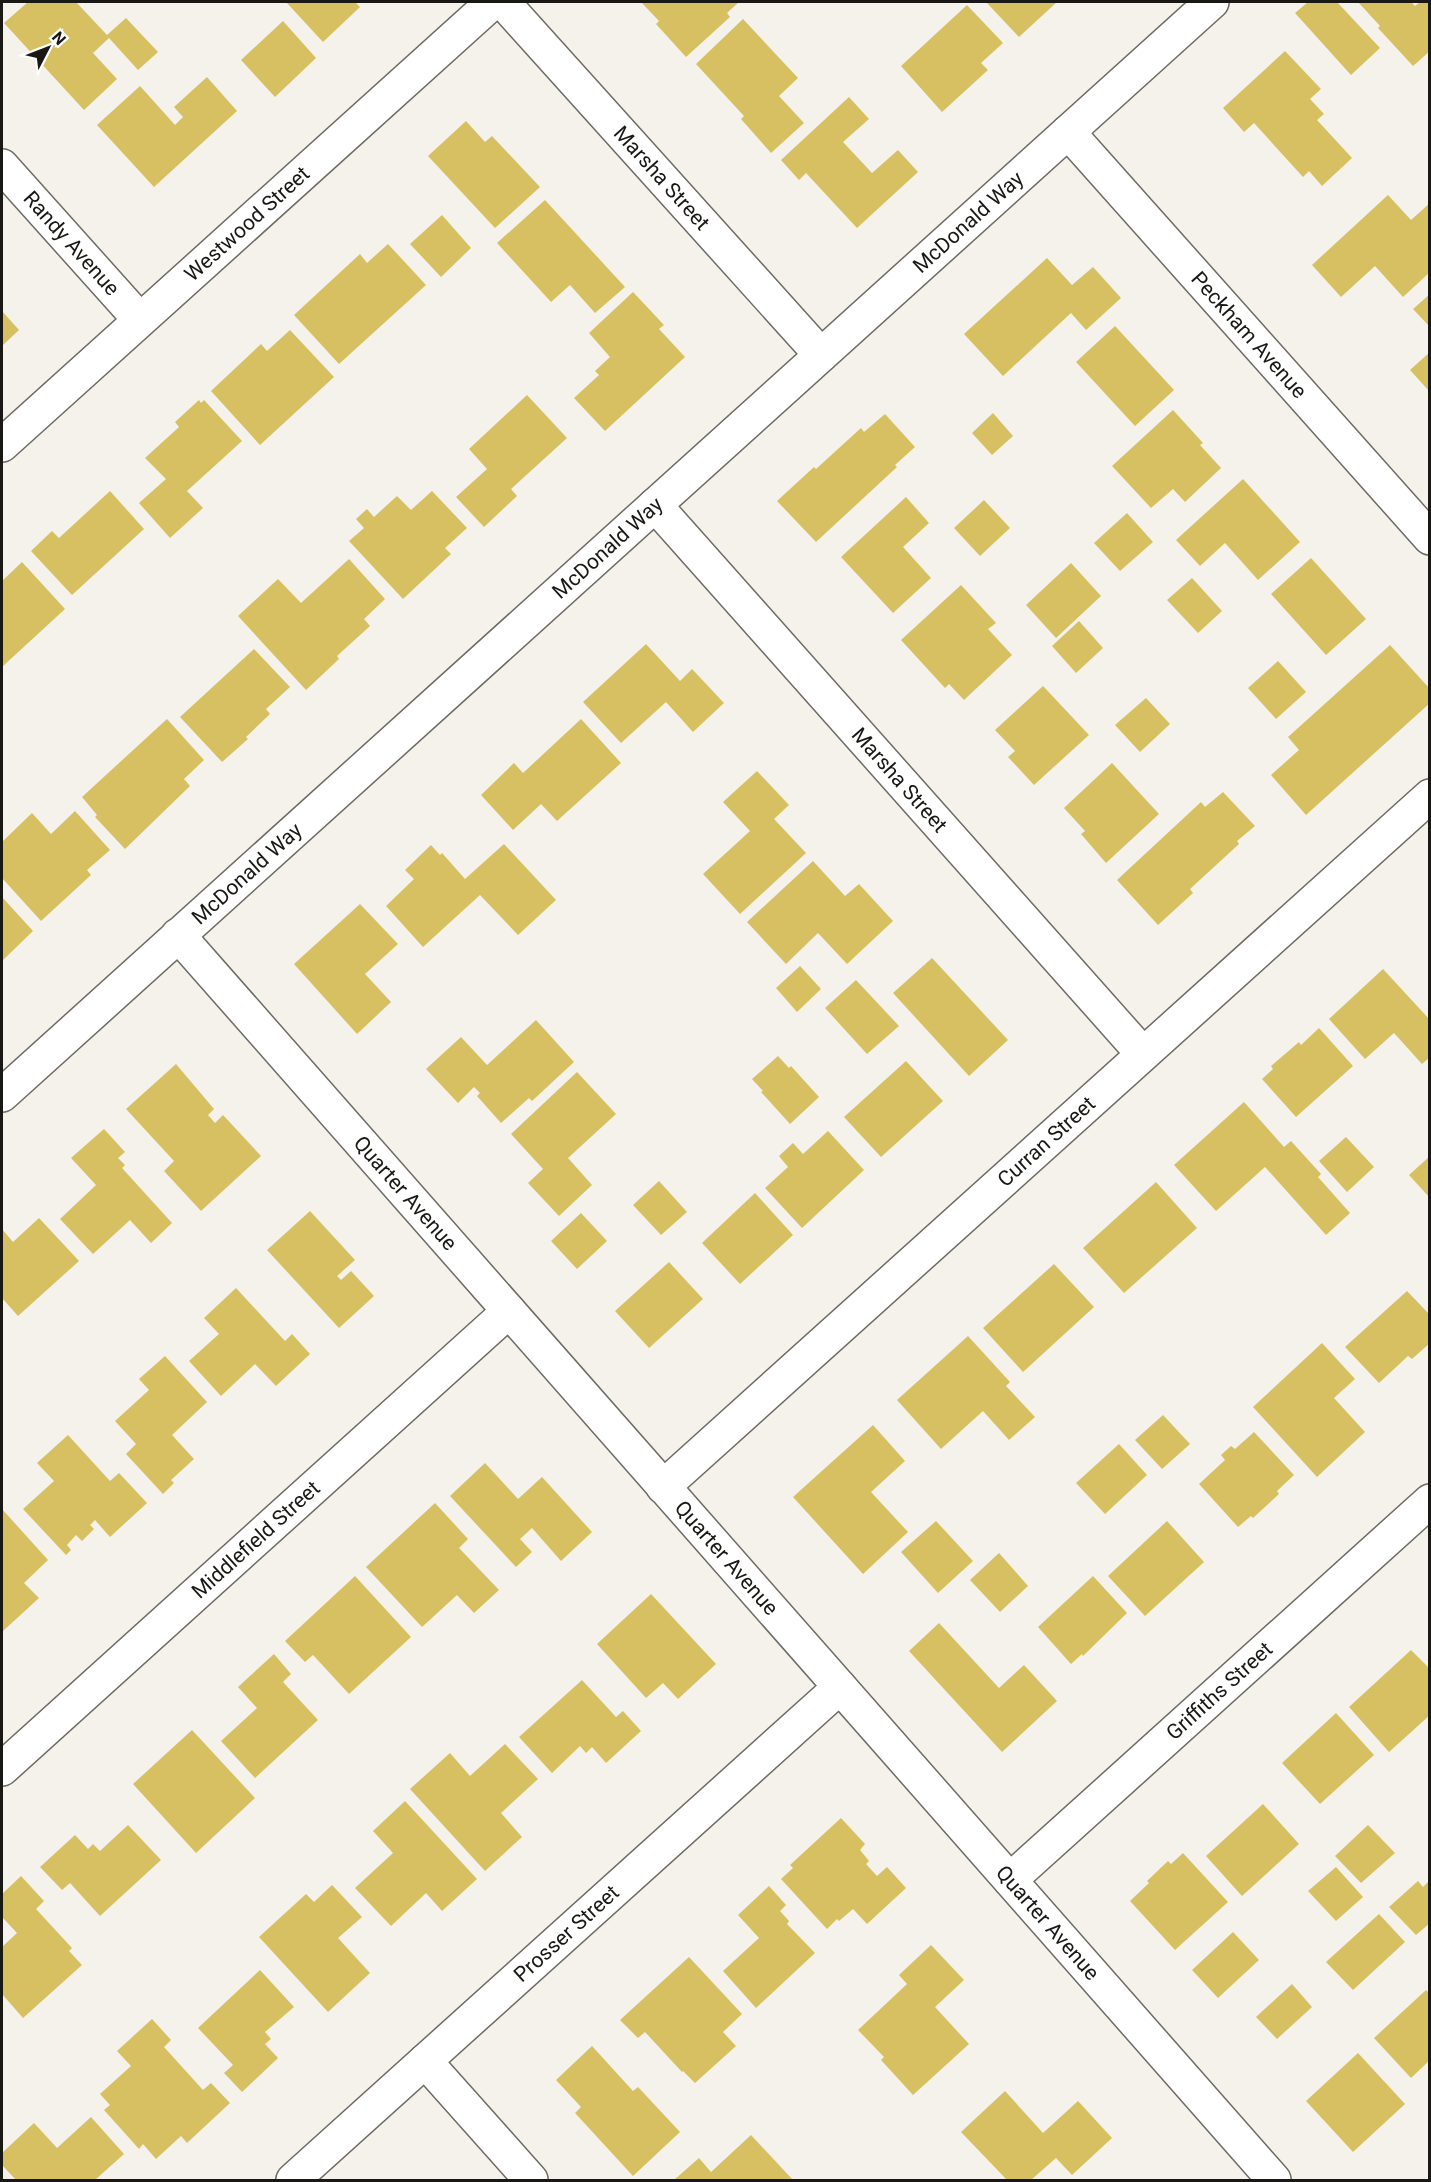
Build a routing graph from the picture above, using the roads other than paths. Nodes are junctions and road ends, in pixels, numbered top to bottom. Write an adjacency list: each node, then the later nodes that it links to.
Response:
1 (493, 2): 6 (street, Westwood Street)
2 (502, 2): 7 (street, Marsha Street)
3 (1212, 2): 4 (street, McDonald Way)
4 (1068, 132): 7 (street, McDonald Way); 10 (street, Peckham Avenue)
5 (2, 166): 6 (street, Randy Avenue)
6 (140, 320): 8 (street, Westwood Street)
7 (821, 355): 9 (street, McDonald Way)
8 (2, 445)
9 (655, 505): 12 (street, McDonald Way); 13 (street, Marsha Street)
10 (1430, 538)
11 (1430, 796): 13 (street, Curran Street)
12 (178, 935): 14 (street, McDonald Way); 15 (street, Quarter Avenue)
13 (1143, 1054): 16 (street, Curran Street)
14 (2, 1095)
15 (509, 1311): 16 (street, Quarter Avenue); 19 (street, Middlefield Street)
16 (663, 1487): 18 (street, Quarter Avenue)
17 (1430, 1501): 20 (street, Griffiths Street)
18 (840, 1687): 20 (street, Quarter Avenue); 21 (street, Prosser Street)
19 (2, 1769)
20 (1010, 1880): 24 (street, Quarter Avenue)
21 (426, 2061): 22 (street, Prosser Street); 23 (street)
22 (293, 2181)
23 (531, 2181)
24 (1274, 2181)

